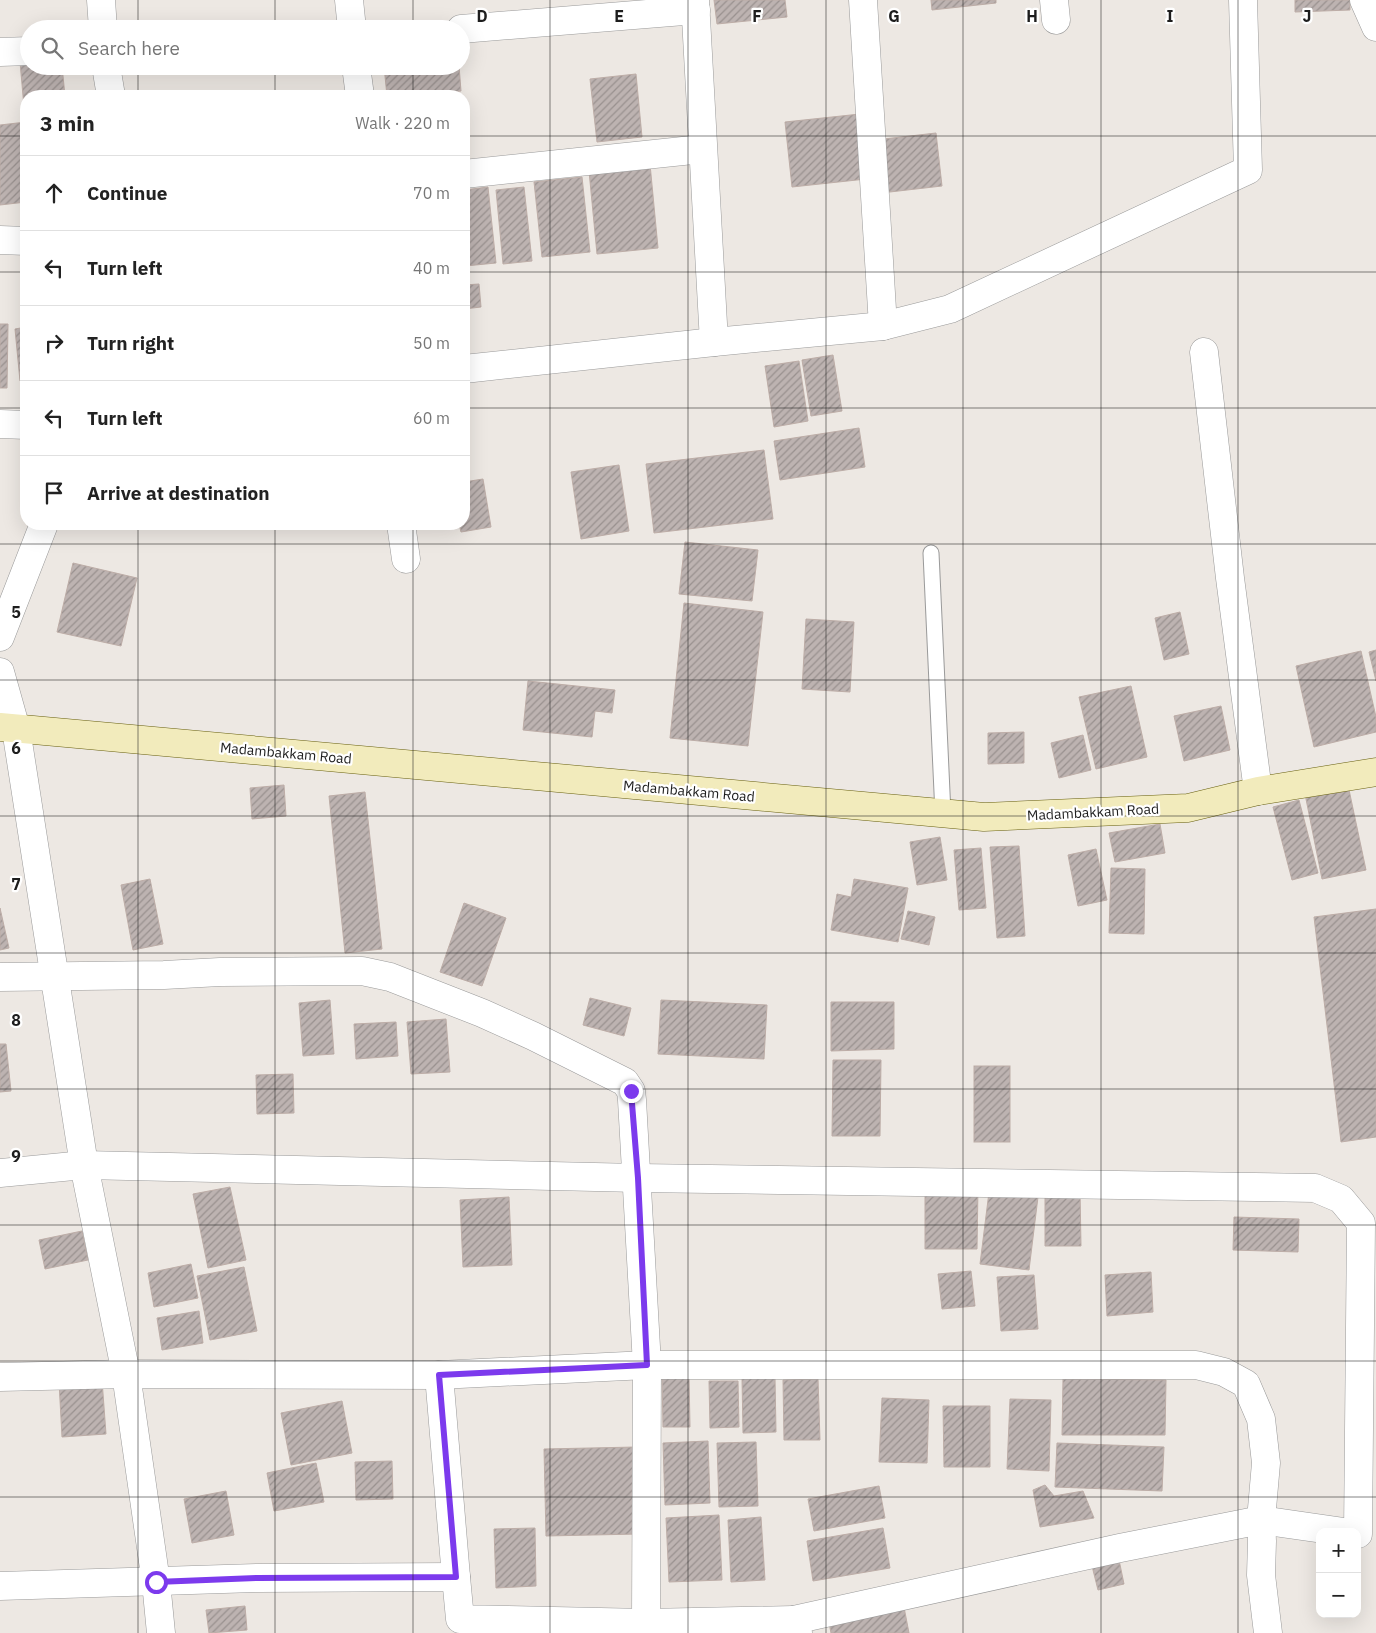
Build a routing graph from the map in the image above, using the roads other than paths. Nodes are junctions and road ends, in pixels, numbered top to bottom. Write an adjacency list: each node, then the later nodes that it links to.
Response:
1 (101, 0): 7 (street)
2 (349, 0): 8 (street)
3 (863, 0): 21 (street)
4 (1243, 0): 21 (street)
5 (1364, 0): 9 (street)
6 (695, 5): 10 (street); 17 (street)
7 (102, 20)
8 (351, 20)
9 (1376, 27)
10 (470, 28)
11 (20, 51): 12 (street)
12 (0, 52)
13 (108, 75): 15 (street)
14 (357, 75): 16 (street)
15 (110, 90)
16 (359, 90)
17 (702, 149): 18 (street); 22 (street)
18 (470, 173)
19 (0, 240): 20 (street)
20 (20, 241)
21 (883, 326): 22 (street)
22 (714, 342): 24 (street)
23 (1204, 352): 35 (street)
24 (470, 368)
25 (0, 424): 26 (street)
26 (20, 424)
27 (42, 530): 31 (street)
28 (402, 530): 30 (street)
29 (930, 553): 36 (lane)
30 (406, 559)
31 (0, 638)
32 (0, 672): 33 (street)
33 (8, 728): 36 (street, Madambakkam Road); 37 (street)
34 (1376, 772): 35 (street, Madambakkam Road)
35 (1258, 791): 36 (street, Madambakkam Road)
36 (943, 814)
37 (55, 976): 38 (street); 39 (street); 41 (street)
38 (0, 978)
39 (84, 1165): 40 (street); 41 (street); 43 (street)
40 (0, 1173)
41 (638, 1178): 42 (street); 48 (street)
42 (647, 1365): 44 (street); 46 (street); 54 (street)
43 (126, 1374): 44 (street); 45 (street); 52 (street)
44 (439, 1375): 51 (street)
45 (0, 1377)
46 (1261, 1520): 47 (street); 56 (street); 58 (street)
47 (1316, 1528)
48 (1358, 1528)
49 (1361, 1534): 50 (street)
50 (1376, 1537)
51 (456, 1577): 52 (street); 55 (street)
52 (156, 1582): 53 (street); 57 (street)
53 (0, 1586)
54 (646, 1624): 55 (street); 56 (street)
55 (460, 1626)
56 (796, 1626)
57 (162, 1633)
58 (1268, 1633)

